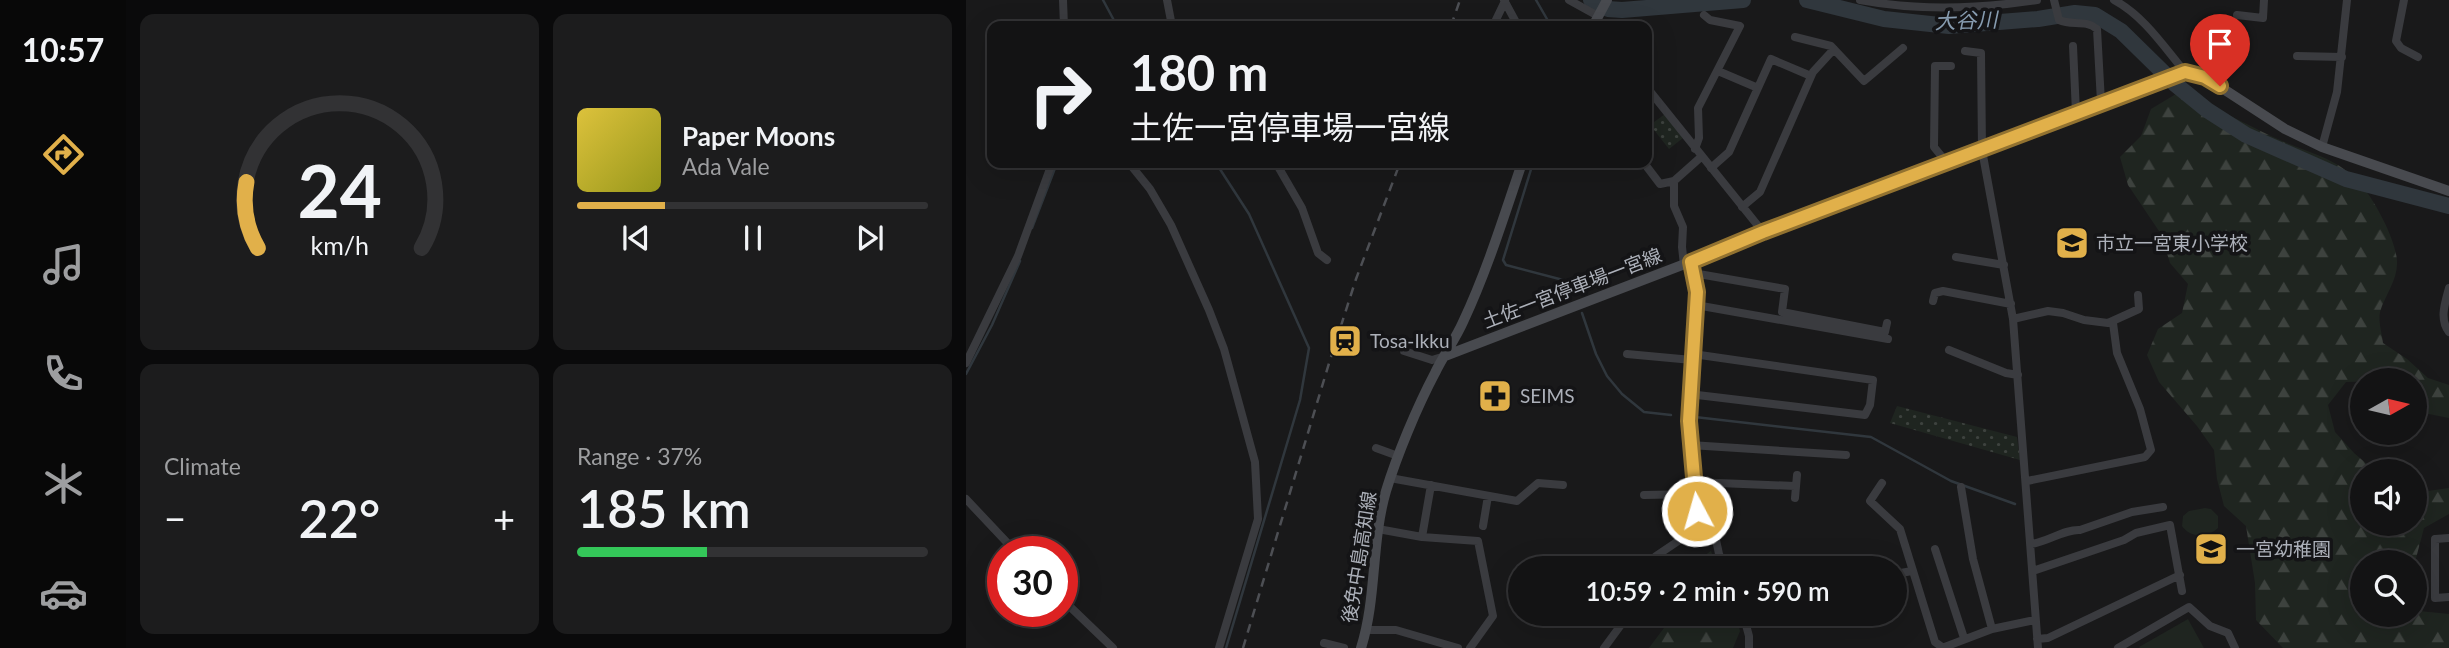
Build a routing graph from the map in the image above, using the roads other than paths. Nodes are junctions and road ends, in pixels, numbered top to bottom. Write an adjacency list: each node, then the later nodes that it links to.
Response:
1 (1062, 0): 18 (street)
2 (1167, 0): 19 (street)
3 (1569, 0): 22 (street)
4 (1607, 0): 22 (main road)
5 (1860, 0): 14 (street)
6 (2036, 0): 14 (street)
7 (2054, 0): 37 (street)
8 (2114, 0): 15 (street)
9 (2134, 0): 15 (street)
10 (2264, 0): 17 (street)
11 (2347, 0): 29 (street)
12 (2404, 0): 30 (street)
13 (1504, 1): 20 (street); 21 (street)
14 (2011, 2)
15 (2126, 6): 33 (street)
16 (1704, 15): 32 (street)
17 (2237, 15)
18 (1064, 21)
19 (1171, 21)
20 (1495, 21)
21 (1515, 21)
22 (1595, 21)
23 (1795, 37): 26 (street)
24 (2073, 46): 38 (street)
25 (1903, 48): 26 (street)
26 (1834, 49): 34 (street)
27 (1965, 51): 41 (street)
28 (2297, 56): 29 (street)
29 (2342, 57): 39 (street)
30 (2418, 57)
31 (1951, 66): 43 (street)
32 (1718, 71): 35 (street); 40 (street)
33 (2185, 72): 37 (main road, 土佐一宮停車場一宮線); 39 (main road)
34 (1811, 76): 35 (street); 52 (street)
35 (1758, 88): 49 (street)
36 (1652, 94): 40 (street)
37 (2101, 102): 38 (main road, 土佐一宮停車場一宮線)
38 (2076, 113): 41 (main road, 土佐一宮停車場一宮線)
39 (2322, 147): 51 (main road)
40 (1695, 149): 42 (street)
41 (1982, 150): 43 (main road, 土佐一宮停車場一宮線); 56 (street)
42 (1701, 157): 49 (street); 50 (street)
43 (1947, 163): 53 (main road, 土佐一宮停車場一宮線)
44 (1050, 168): 73 (street)
45 (1133, 168): 121 (street)
46 (1279, 168): 55 (street)
47 (1520, 168): 71 (main road, 後免中島高知線)
48 (1648, 168): 50 (street)
49 (1711, 168): 52 (street)
50 (1674, 181): 57 (street)
51 (2449, 191)
52 (1742, 207): 53 (street)
53 (1763, 232): 57 (main road, 土佐一宮停車場一宮線)
54 (1956, 257): 56 (street)
55 (1327, 260)
56 (2004, 265): 61 (street)
57 (1689, 267): 62 (street); 64 (street); 71 (main road, 土佐一宮停車場一宮線)
58 (2449, 288): 66 (street)
59 (2138, 295): 65 (street)
60 (1933, 302): 61 (street)
61 (2011, 304): 63 (street)
62 (1696, 305): 67 (street); 72 (street)
63 (2013, 319): 65 (street); 74 (street)
64 (1887, 323)
65 (2113, 323): 82 (street)
66 (2449, 332)
67 (1888, 339)
68 (1949, 350): 74 (street)
69 (1404, 351): 71 (street)
70 (1628, 354): 72 (street)
71 (1445, 356): 79 (main road, 後免中島高知線)
72 (1692, 357): 75 (street); 75 (street)
73 (966, 363)
74 (2018, 375): 82 (street)
75 (1689, 394): 76 (street)
76 (1690, 445): 78 (street); 83 (street)
77 (1376, 448): 79 (street)
78 (1846, 455)
79 (1398, 456): 81 (main road, 後免中島高知線)
80 (1797, 475): 87 (street)
81 (1390, 478): 85 (street); 97 (main road, 後免中島高知線)
82 (2027, 481): 101 (street)
83 (1694, 482): 87 (street); 89 (street)
84 (1882, 483): 105 (street)
85 (1431, 485): 91 (street); 99 (street)
86 (1563, 485): 91 (street)
87 (1795, 486): 92 (street)
88 (1962, 487): 116 (street)
89 (1695, 494): 90 (street); 96 (street)
90 (1644, 495)
91 (1488, 496): 95 (street)
92 (1794, 498)
93 (966, 499): 98 (street)
94 (2163, 507): 101 (street)
95 (1483, 526)
96 (1699, 527): 103 (street); 104 (street)
97 (1378, 529): 99 (street); 115 (main road, 後免中島高知線)
98 (1000, 536)
99 (1422, 537): 125 (street)
100 (2449, 538): 110 (street)
101 (2031, 544): 106 (street)
102 (1935, 549): 117 (street)
103 (1656, 556)
104 (1720, 556)
105 (1912, 571): 107 (street); 128 (street)
106 (2033, 571): 108 (street); 112 (street)
107 (1907, 572)
108 (2180, 575): 109 (street); 119 (street)
109 (2182, 591)
110 (2449, 597)
111 (1078, 614): 120 (street)
112 (2035, 620): 116 (street); 119 (street)
113 (1620, 626): 126 (street)
114 (1746, 626): 127 (street)
115 (1367, 629): 123 (main road, 後免中島高知線); 124 (street)
116 (1992, 629): 117 (street)
117 (1964, 638): 128 (street)
118 (1324, 643): 122 (street)
119 (2037, 644)
120 (1113, 648)
121 (1219, 648)
122 (1344, 648)
123 (1361, 648)
124 (1458, 648)
125 (1470, 648)
126 (1604, 648)
127 (1749, 648)
128 (1942, 648)
129 (2118, 648): 130 (street)
130 (2235, 648)

